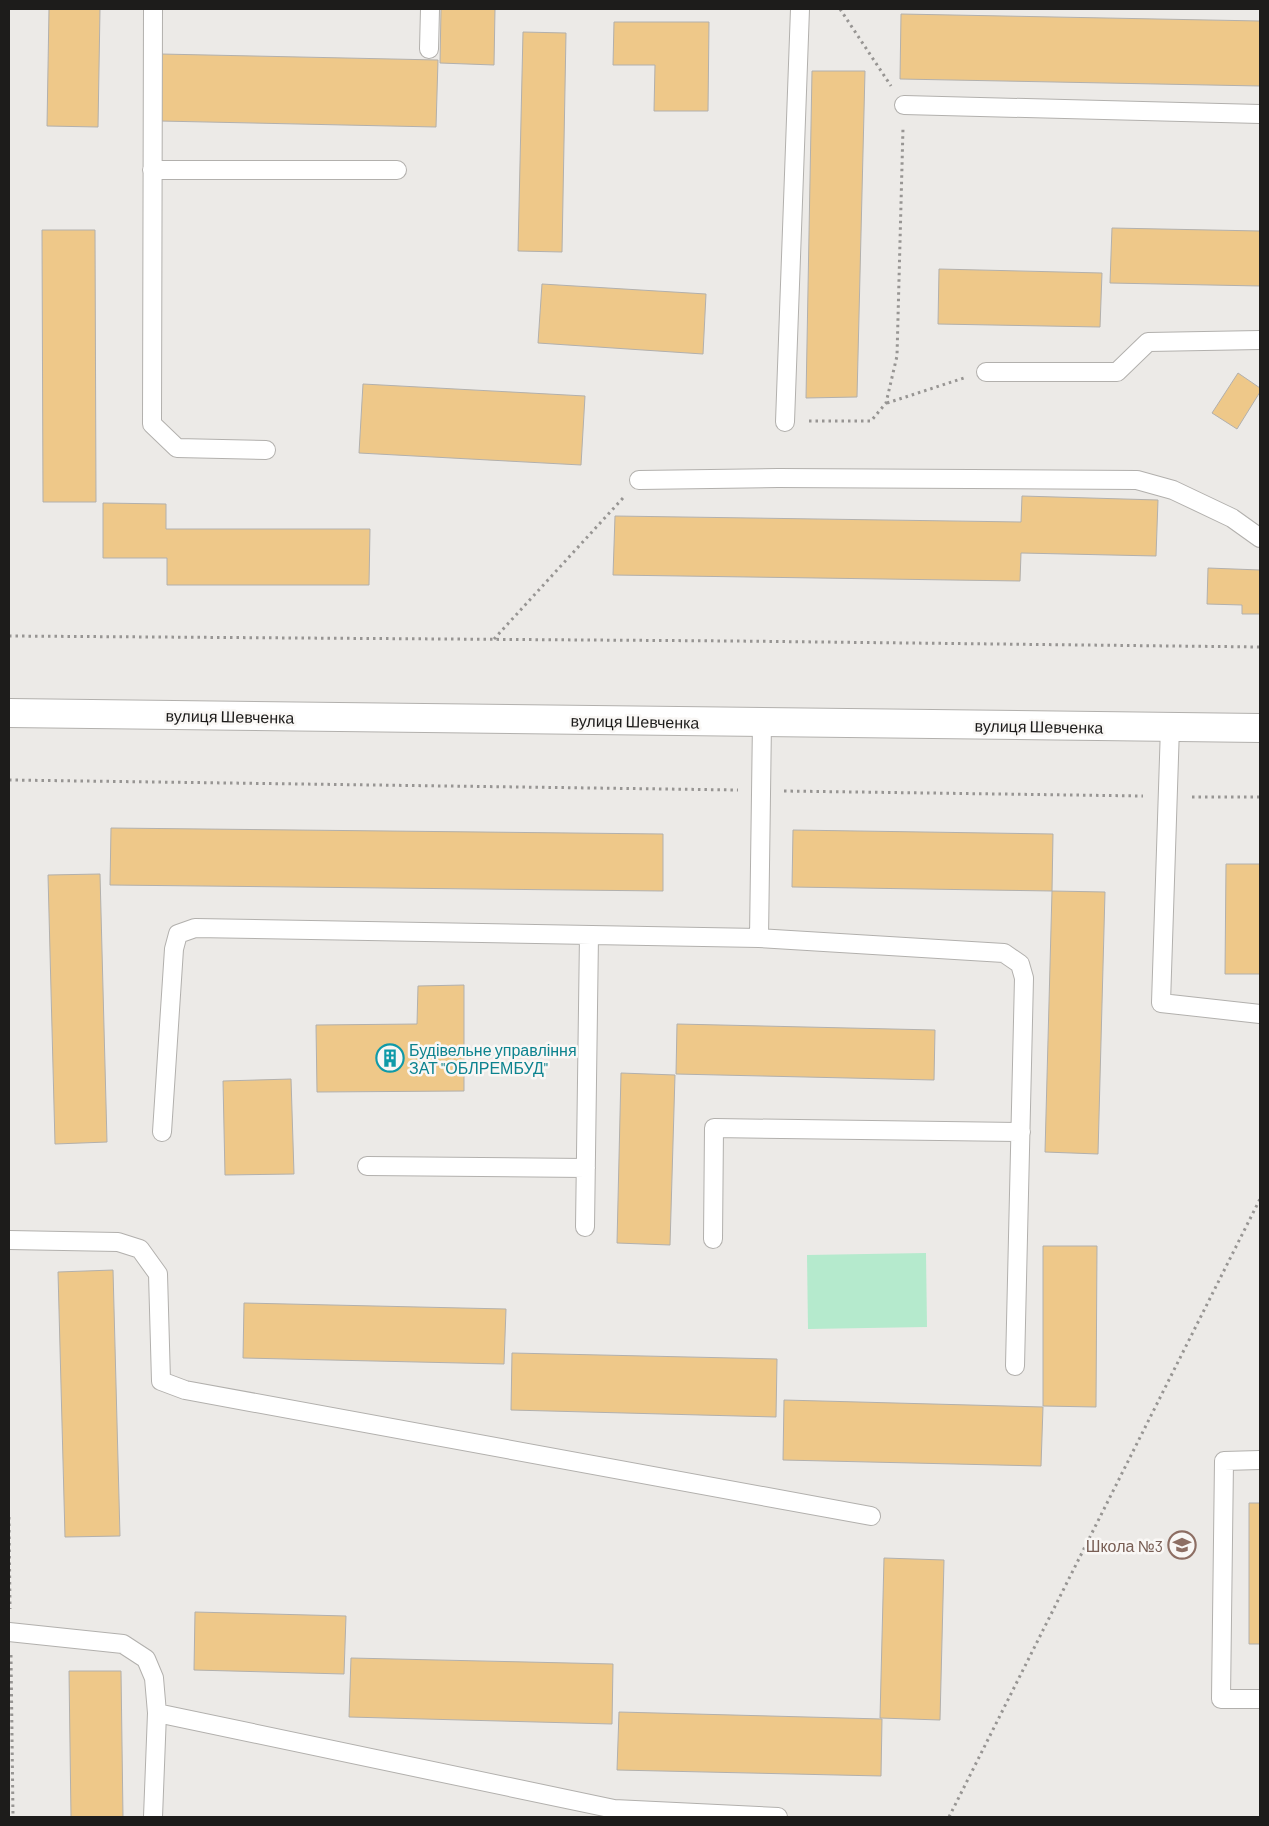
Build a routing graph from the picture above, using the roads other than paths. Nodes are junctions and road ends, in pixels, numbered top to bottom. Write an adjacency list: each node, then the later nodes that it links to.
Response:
1 (153, 9): 7 (lane)
2 (430, 9): 4 (lane)
3 (800, 9): 11 (lane)
4 (429, 49)
5 (904, 105): 6 (lane)
6 (1260, 114)
7 (152, 170): 8 (lane); 12 (lane)
8 (397, 170)
9 (1260, 340): 10 (lane)
10 (986, 372)
11 (785, 422)
12 (266, 450)
13 (639, 480): 14 (lane)
14 (1260, 538)
15 (9, 713): 16 (street, вулиця Шевченка)
16 (762, 722): 17 (street, вулиця Шевченка); 20 (lane)
17 (1170, 727): 18 (street, вулиця Шевченка); 21 (lane)
18 (1260, 728)
19 (589, 935): 20 (lane); 22 (lane); 25 (lane)
20 (759, 938): 23 (lane)
21 (1260, 1014)
22 (162, 1132)
23 (1021, 1132): 27 (lane); 29 (lane)
24 (367, 1166): 25 (lane)
25 (586, 1168): 26 (lane)
26 (585, 1228)
27 (713, 1239)
28 (9, 1240): 31 (lane)
29 (1015, 1366)
30 (1260, 1460): 33 (lane)
31 (871, 1516)
32 (10, 1632): 34 (lane)
33 (1260, 1699)
34 (157, 1713): 35 (lane); 36 (lane)
35 (153, 1817)
36 (778, 1817)

